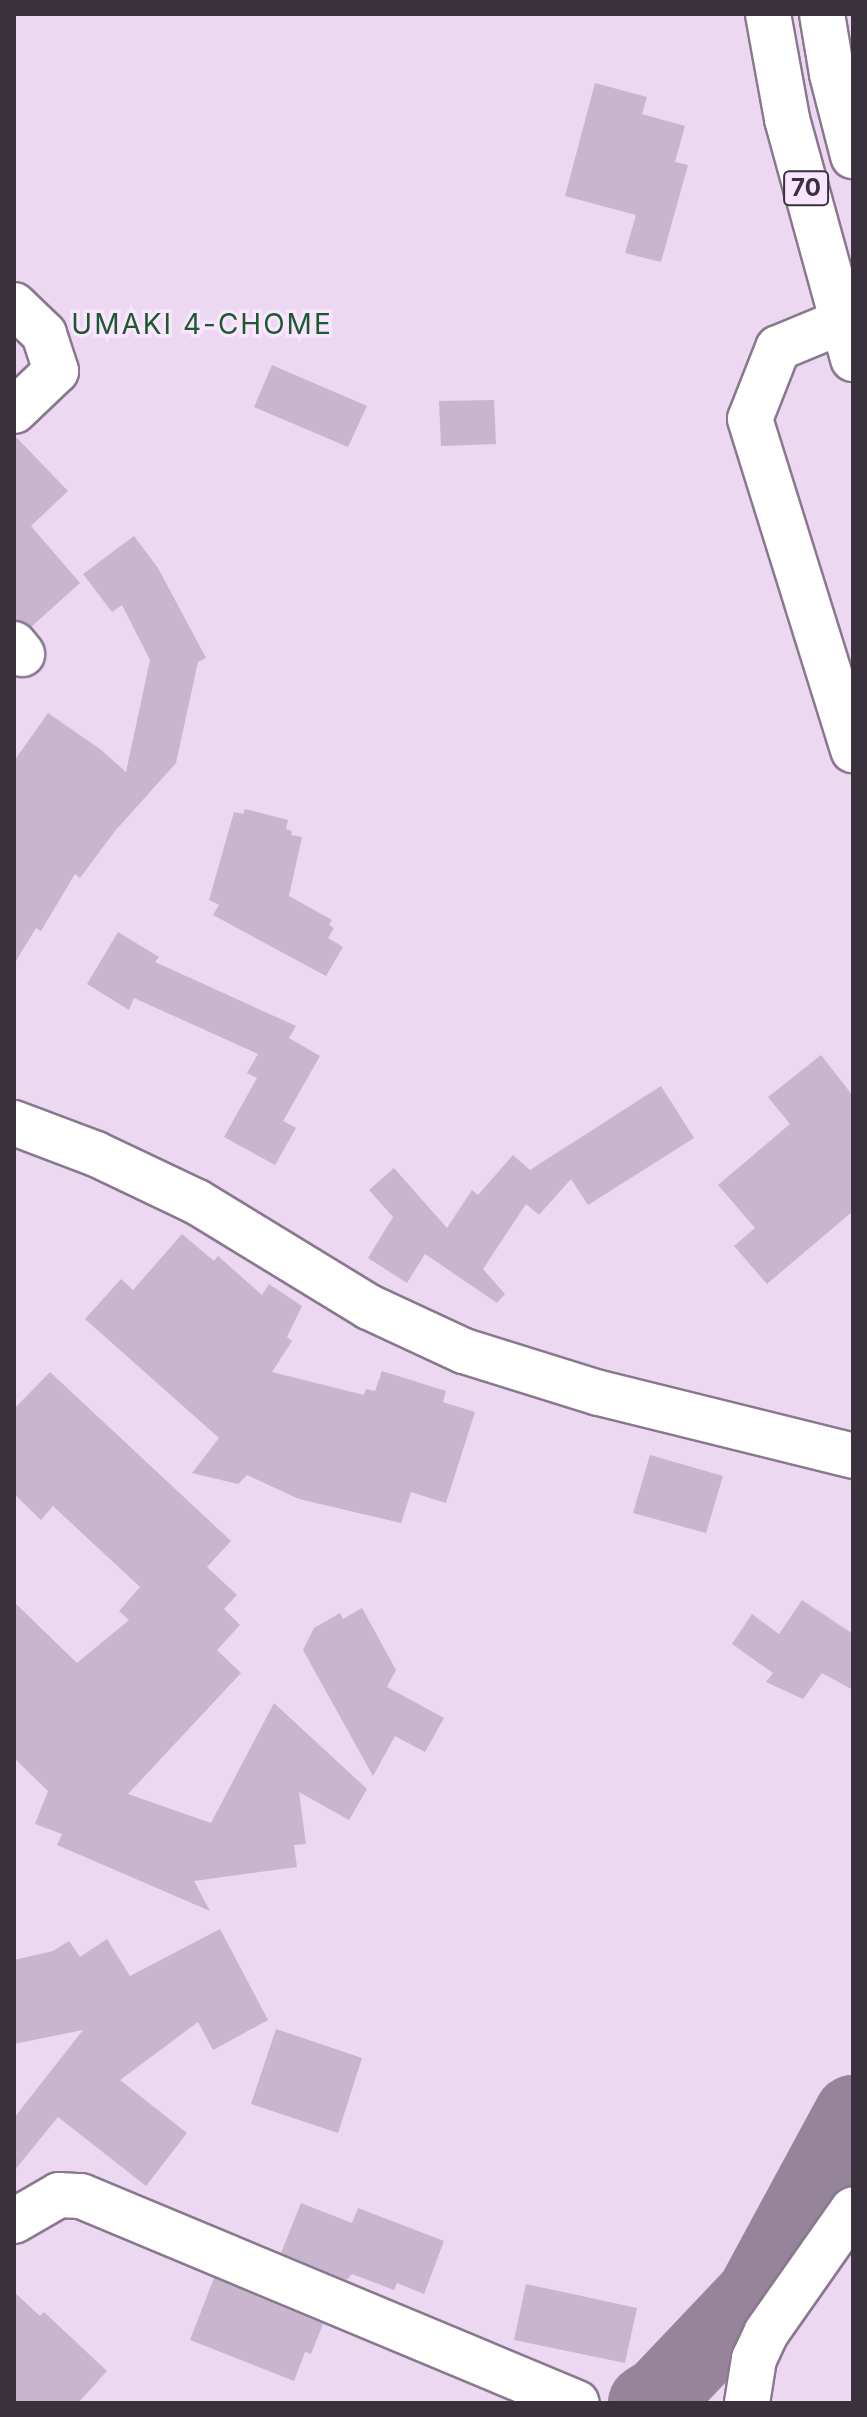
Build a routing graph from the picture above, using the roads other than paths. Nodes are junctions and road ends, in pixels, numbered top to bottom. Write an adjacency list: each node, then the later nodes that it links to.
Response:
1 (768, 14): 5 (street, 70)
2 (822, 14): 3 (street, 70)
3 (853, 156)
4 (14, 305): 6 (street)
5 (849, 332): 7 (street)
6 (14, 411)
7 (837, 636): 8 (street)
8 (853, 750)
9 (14, 1123): 10 (street)
10 (853, 1456)
11 (853, 2209): 14 (street)
12 (14, 2221): 13 (street)
13 (577, 2403)
14 (747, 2403)

